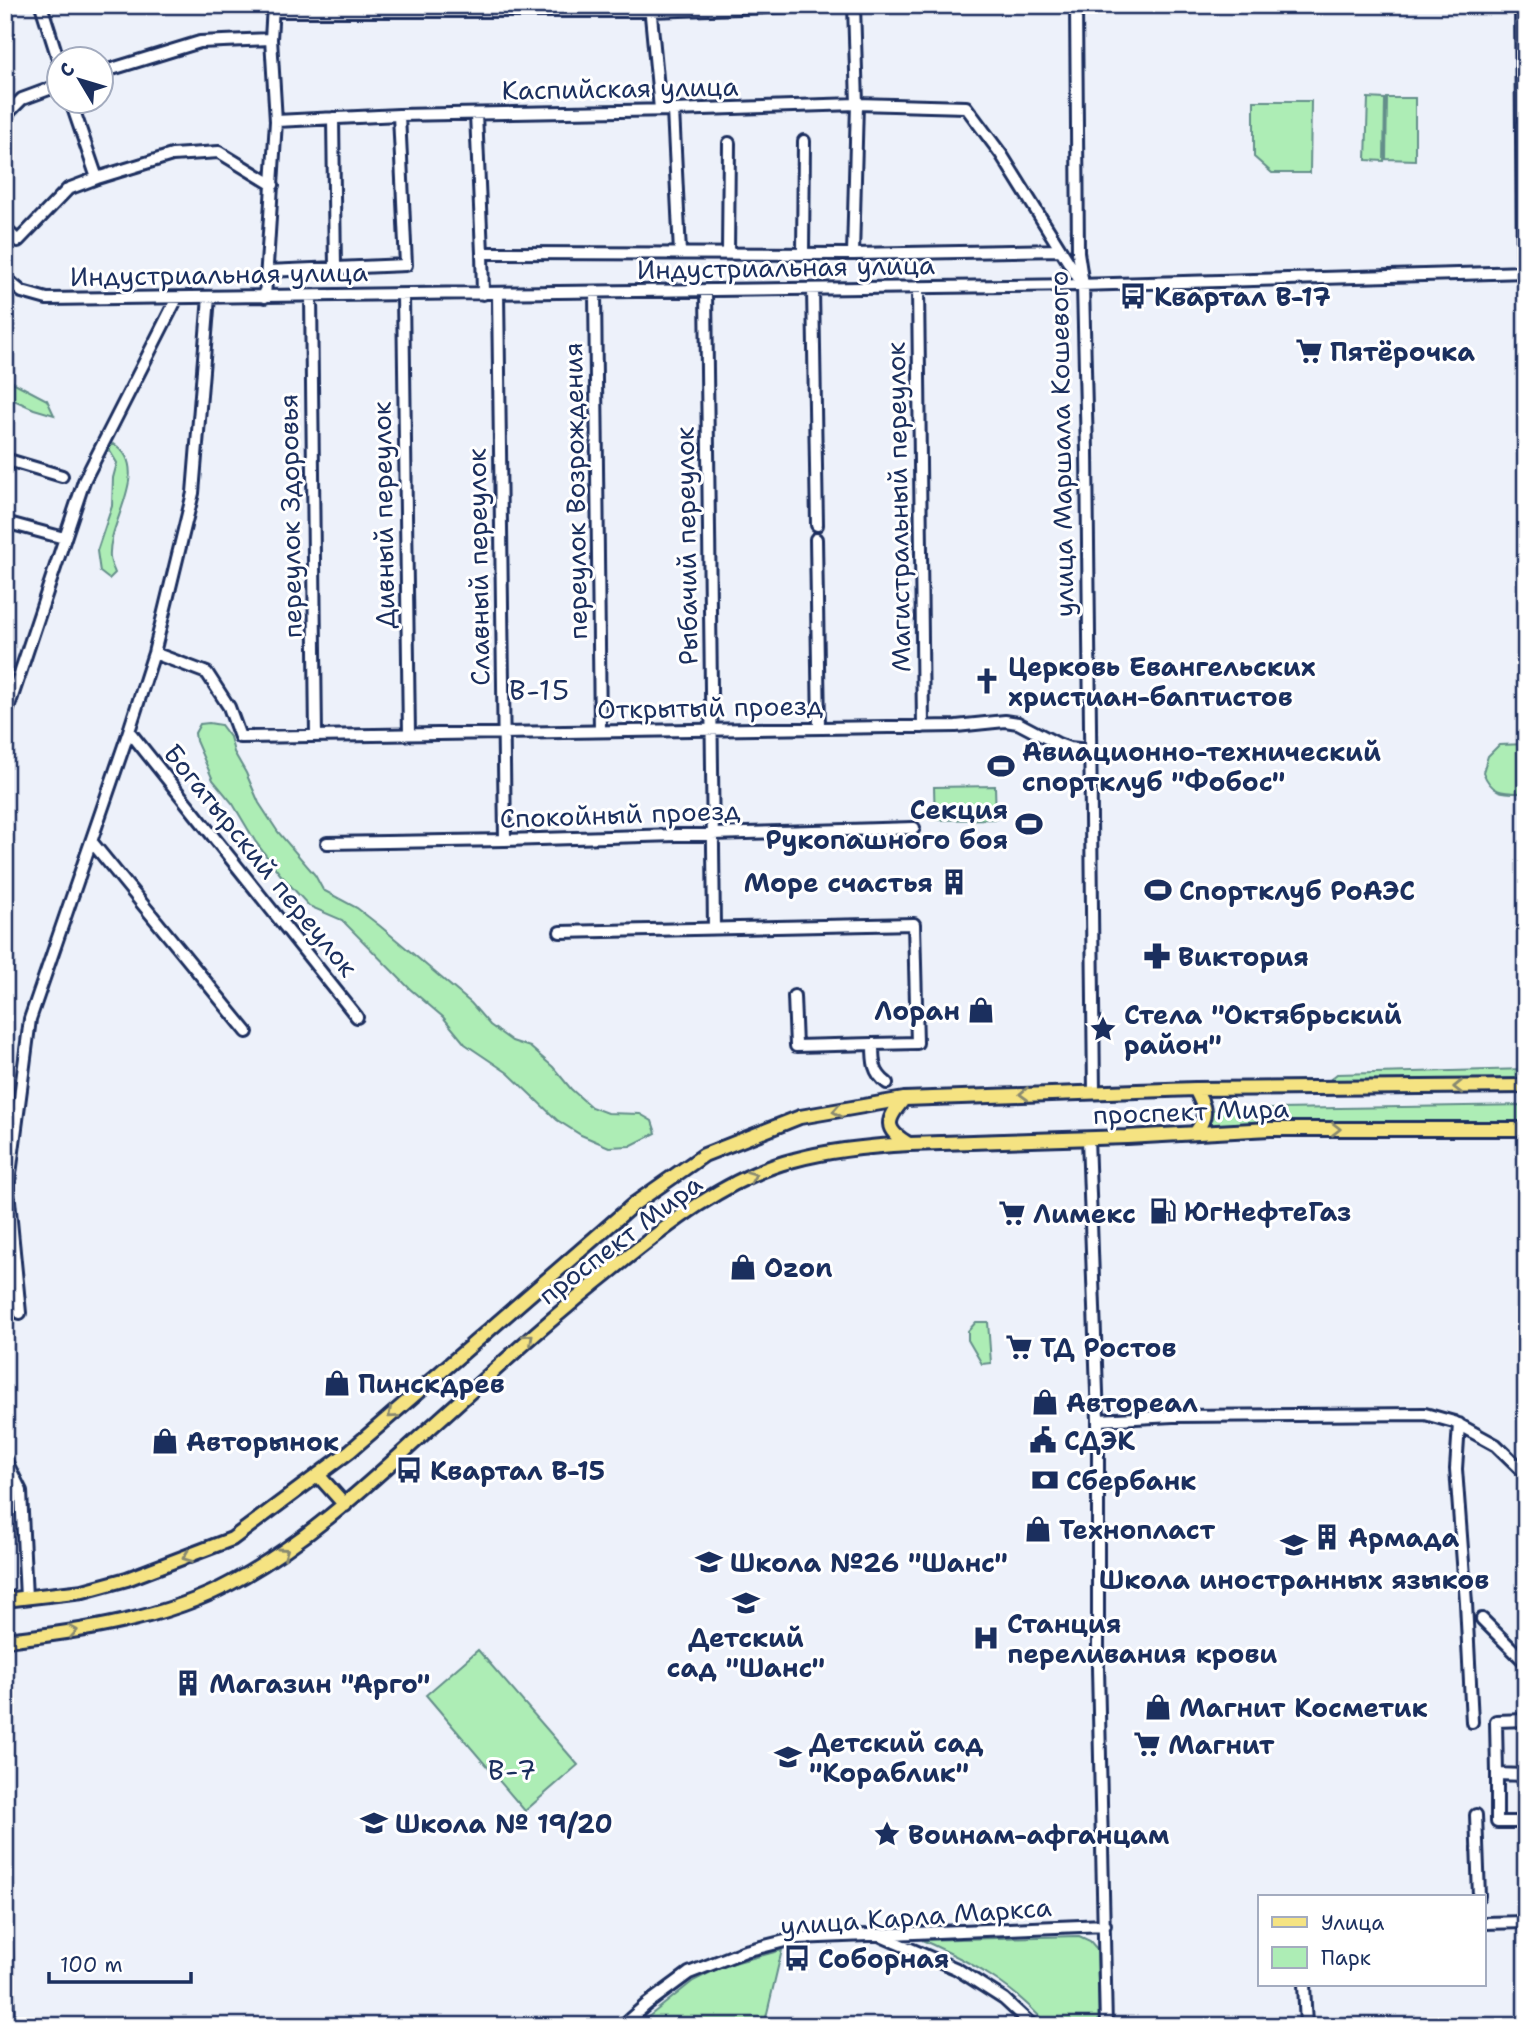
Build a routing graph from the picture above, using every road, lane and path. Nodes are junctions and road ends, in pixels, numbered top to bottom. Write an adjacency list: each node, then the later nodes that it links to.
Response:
1 (41, 5): 9 (street)
2 (829, 5): 7 (street)
3 (854, 5): 12 (street)
4 (1076, 5): 36 (street, улица Маршала Кошевого)
5 (1521, 5): 34 (street)
6 (273, 8): 7 (street); 8 (street)
7 (650, 8): 13 (street)
8 (271, 38): 10 (street); 20 (street)
9 (54, 46)
10 (116, 68)
11 (46, 90): 17 (street)
12 (857, 104): 14 (street, Каспийская улица); 26 (street, Каспийская улица); 31 (street)
13 (660, 109): 14 (street, Каспийская улица); 15 (street, Каспийская улица)
14 (673, 110): 28 (street)
15 (476, 114): 16 (street, Каспийская улица); 27 (street)
16 (399, 115): 19 (street, Каспийская улица); 32 (street)
17 (5, 116)
18 (76, 116): 23 (street)
19 (333, 118): 20 (street, Каспийская улица); 32 (street)
20 (275, 121): 24 (street)
21 (804, 141): 30 (street)
22 (729, 143): 29 (street)
23 (97, 178): 24 (street); 25 (street)
24 (273, 185): 33 (street)
25 (5, 229)
26 (1061, 250): 31 (street); 36 (street)
27 (482, 253): 28 (street); 41 (street)
28 (680, 253): 29 (street)
29 (729, 253): 30 (street)
30 (803, 253): 31 (street)
31 (853, 254)
32 (335, 268): 33 (street)
33 (267, 271): 46 (street)
34 (1525, 272): 36 (street, Индустриальная улица)
35 (5, 278): 47 (street, Индустриальная улица)
36 (1080, 285): 37 (street, Индустриальная улица); 64 (street, улица Маршала Кошевого)
37 (918, 287): 38 (street, Индустриальная улица); 56 (street, Магистральный переулок)
38 (813, 289): 39 (street, Индустриальная улица); 51 (street)
39 (706, 290): 40 (street, Индустриальная улица); 58 (street, Рыбачий переулок)
40 (595, 292): 42 (street, Индустриальная улица); 60 (street, переулок Возрождения)
41 (484, 293): 42 (street, Индустриальная улица); 43 (street, Индустриальная улица)
42 (498, 293): 61 (street, Славный переулок)
43 (403, 295): 44 (street, Индустриальная улица); 62 (street, Дивный переулок)
44 (311, 296): 46 (street, Индустриальная улица); 63 (street, переулок Здоровья)
45 (209, 297): 46 (street, Индустриальная улица); 47 (street, Индустриальная улица); 54 (street)
46 (265, 297)
47 (177, 298): 52 (street)
48 (5, 459): 49 (street)
49 (62, 476)
50 (5, 522): 52 (street)
51 (817, 525)
52 (64, 538): 55 (street)
53 (816, 539): 57 (street)
54 (154, 653): 59 (street); 63 (street, Открытый проезд)
55 (5, 718)
56 (923, 727): 57 (street, Открытый проезд); 64 (street, Открытый проезд)
57 (819, 728): 58 (street, Открытый проезд)
58 (711, 730): 60 (street, Открытый проезд); 66 (street, Рыбачий переулок)
59 (129, 731): 68 (street); 73 (street, Богатырский переулок)
60 (600, 731): 61 (street, Открытый проезд)
61 (503, 733): 62 (street, Открытый проезд); 67 (street, Славный переулок)
62 (409, 734): 63 (street, Открытый проезд)
63 (316, 736)
64 (1088, 750): 79 (street, улица Маршала Кошевого)
65 (914, 828): 66 (street, Спокойный проезд)
66 (714, 833): 67 (street, Спокойный проезд); 70 (street, Рыбачий переулок)
67 (505, 840): 69 (street, Спокойный проезд)
68 (91, 841): 74 (street); 85 (street)
69 (327, 843)
70 (714, 927): 71 (street); 75 (street)
71 (560, 932)
72 (794, 996): 75 (street)
73 (357, 1017)
74 (247, 1032)
75 (873, 1044): 76 (street)
76 (887, 1083)
77 (1526, 1086): 78 (main road, проспект Мира, one-way to 78)
78 (1195, 1089): 79 (main road, проспект Мира); 82 (main road)
79 (1093, 1092): 80 (main road, проспект Мира, one-way to 80)
80 (904, 1099): 84 (main road); 90 (main road, проспект Мира, one-way to 90)
81 (1526, 1129): 82 (main road, проспект Мира, one-way to 81)
82 (1195, 1133): 83 (main road, проспект Мира)
83 (1086, 1138): 84 (main road, проспект Мира); 86 (street); 106 (street)
84 (910, 1144): 91 (main road, проспект Мира, one-way to 84)
85 (20, 1313)
86 (1098, 1420): 87 (street); 106 (street)
87 (1459, 1424): 89 (street); 98 (street)
88 (5, 1459): 92 (street)
89 (1526, 1474)
90 (319, 1476): 91 (main road); 92 (main road, проспект Мира, one-way to 92)
91 (345, 1505): 95 (main road, проспект Мира, one-way to 91)
92 (26, 1598): 93 (main road, проспект Мира)
93 (5, 1600)
94 (1482, 1619): 96 (street)
95 (5, 1640)
96 (1526, 1663)
97 (1526, 1720): 99 (street)
98 (1472, 1722)
99 (1497, 1774): 100 (street); 102 (street)
100 (1525, 1774)
101 (1476, 1815): 103 (street)
102 (1526, 1822)
103 (1479, 1895)
104 (1526, 1922): 105 (street)
105 (1486, 1923)
106 (1103, 1926): 107 (street, улица Карла Маркса); 114 (street)
107 (883, 1936): 111 (street); 112 (street, улица Карла Маркса); 113 (street)
108 (5, 1950): 110 (main road)
109 (1304, 1986): 115 (street)
110 (7, 2026)
111 (622, 2026)
112 (627, 2026)
113 (1033, 2026)
114 (1105, 2026)
115 (1306, 2026)

